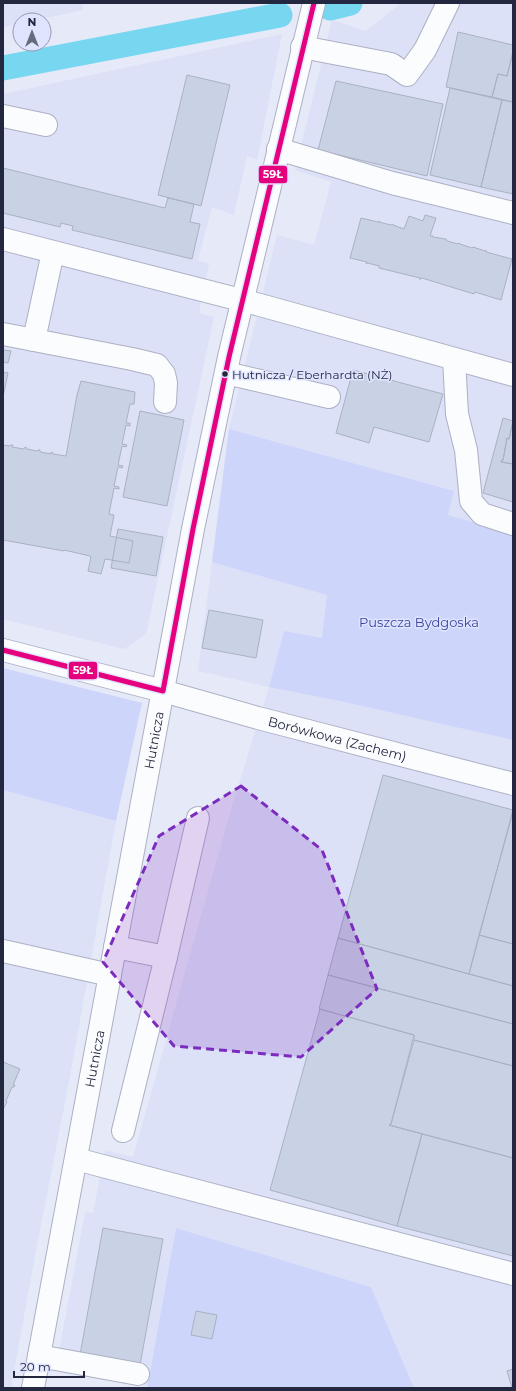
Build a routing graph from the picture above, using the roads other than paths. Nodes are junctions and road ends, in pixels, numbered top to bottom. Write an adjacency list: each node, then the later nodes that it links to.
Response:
1 (314, 3): 3 (street, Hutnicza)
2 (448, 3): 3 (street)
3 (302, 47): 6 (street, Hutnicza)
4 (3, 116): 5 (street)
5 (46, 125)
6 (278, 148): 7 (street); 10 (street, Hutnicza)
7 (513, 213)
8 (3, 239): 9 (street)
9 (53, 252): 10 (street); 12 (street)
10 (242, 300): 13 (street); 14 (street, Hutnicza)
11 (3, 334): 12 (street)
12 (34, 340): 17 (street)
13 (454, 359): 15 (street); 18 (street)
14 (226, 373): 16 (street); 20 (street, Hutnicza)
15 (513, 375)
16 (329, 397)
17 (165, 402)
18 (513, 524)
19 (3, 650): 20 (street, Borówkowa (Zachem))
20 (163, 691): 21 (street, Borówkowa (Zachem)); 23 (street, Hutnicza)
21 (513, 784)
22 (198, 818): 25 (street)
23 (115, 947): 25 (street); 26 (street, Hutnicza)
24 (3, 951): 26 (street)
25 (166, 957): 27 (street)
26 (110, 975): 28 (street, Hutnicza)
27 (123, 1131)
28 (76, 1159): 29 (street); 30 (street, Hutnicza)
29 (513, 1274)
30 (39, 1356): 31 (street); 32 (street, Hutnicza)
31 (138, 1374)
32 (33, 1388)

